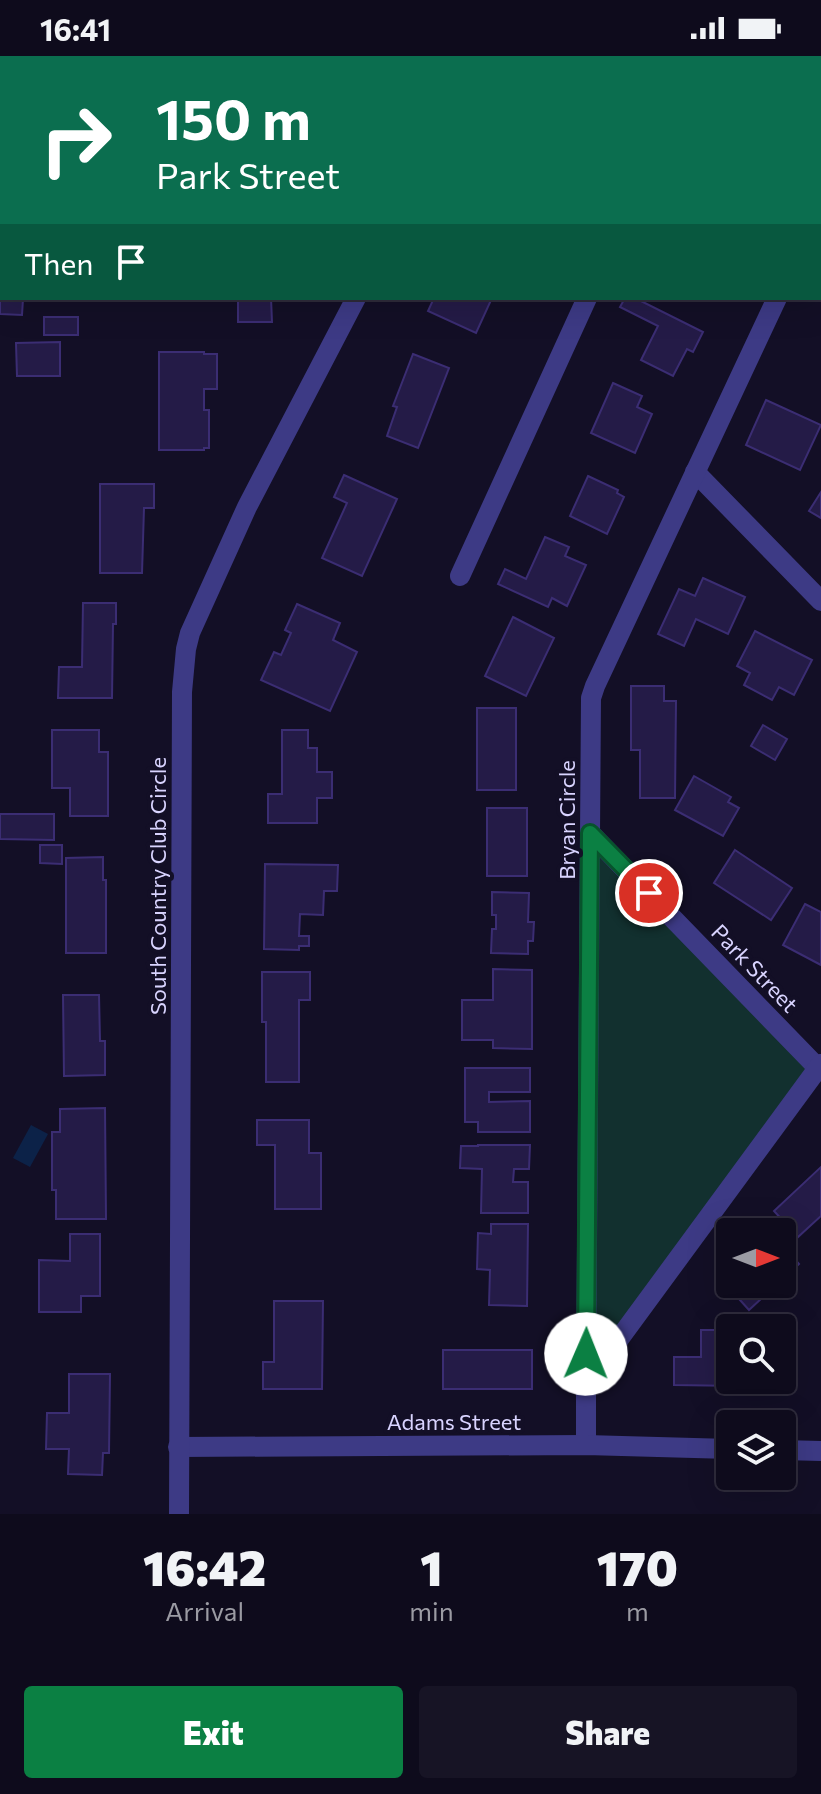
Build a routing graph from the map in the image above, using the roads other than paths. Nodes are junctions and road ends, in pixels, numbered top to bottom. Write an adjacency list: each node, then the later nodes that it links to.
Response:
1 (355, 300): 11 (street, South Country Club Circle)
2 (586, 300): 5 (street)
3 (776, 300): 4 (street, Bryan Circle)
4 (695, 472): 6 (street); 7 (street, Bryan Circle)
5 (460, 576)
6 (821, 601)
7 (590, 833): 8 (street, Park Street); 9 (street, Bryan Circle)
8 (820, 1066): 9 (street)
9 (586, 1384): 10 (street, Bryan Circle)
10 (586, 1445): 11 (street, Adams Street); 12 (street, Adams Street)
11 (178, 1447): 15 (street, South Country Club Circle)
12 (716, 1449)
13 (796, 1450): 14 (street)
14 (821, 1451)
15 (179, 1514)

